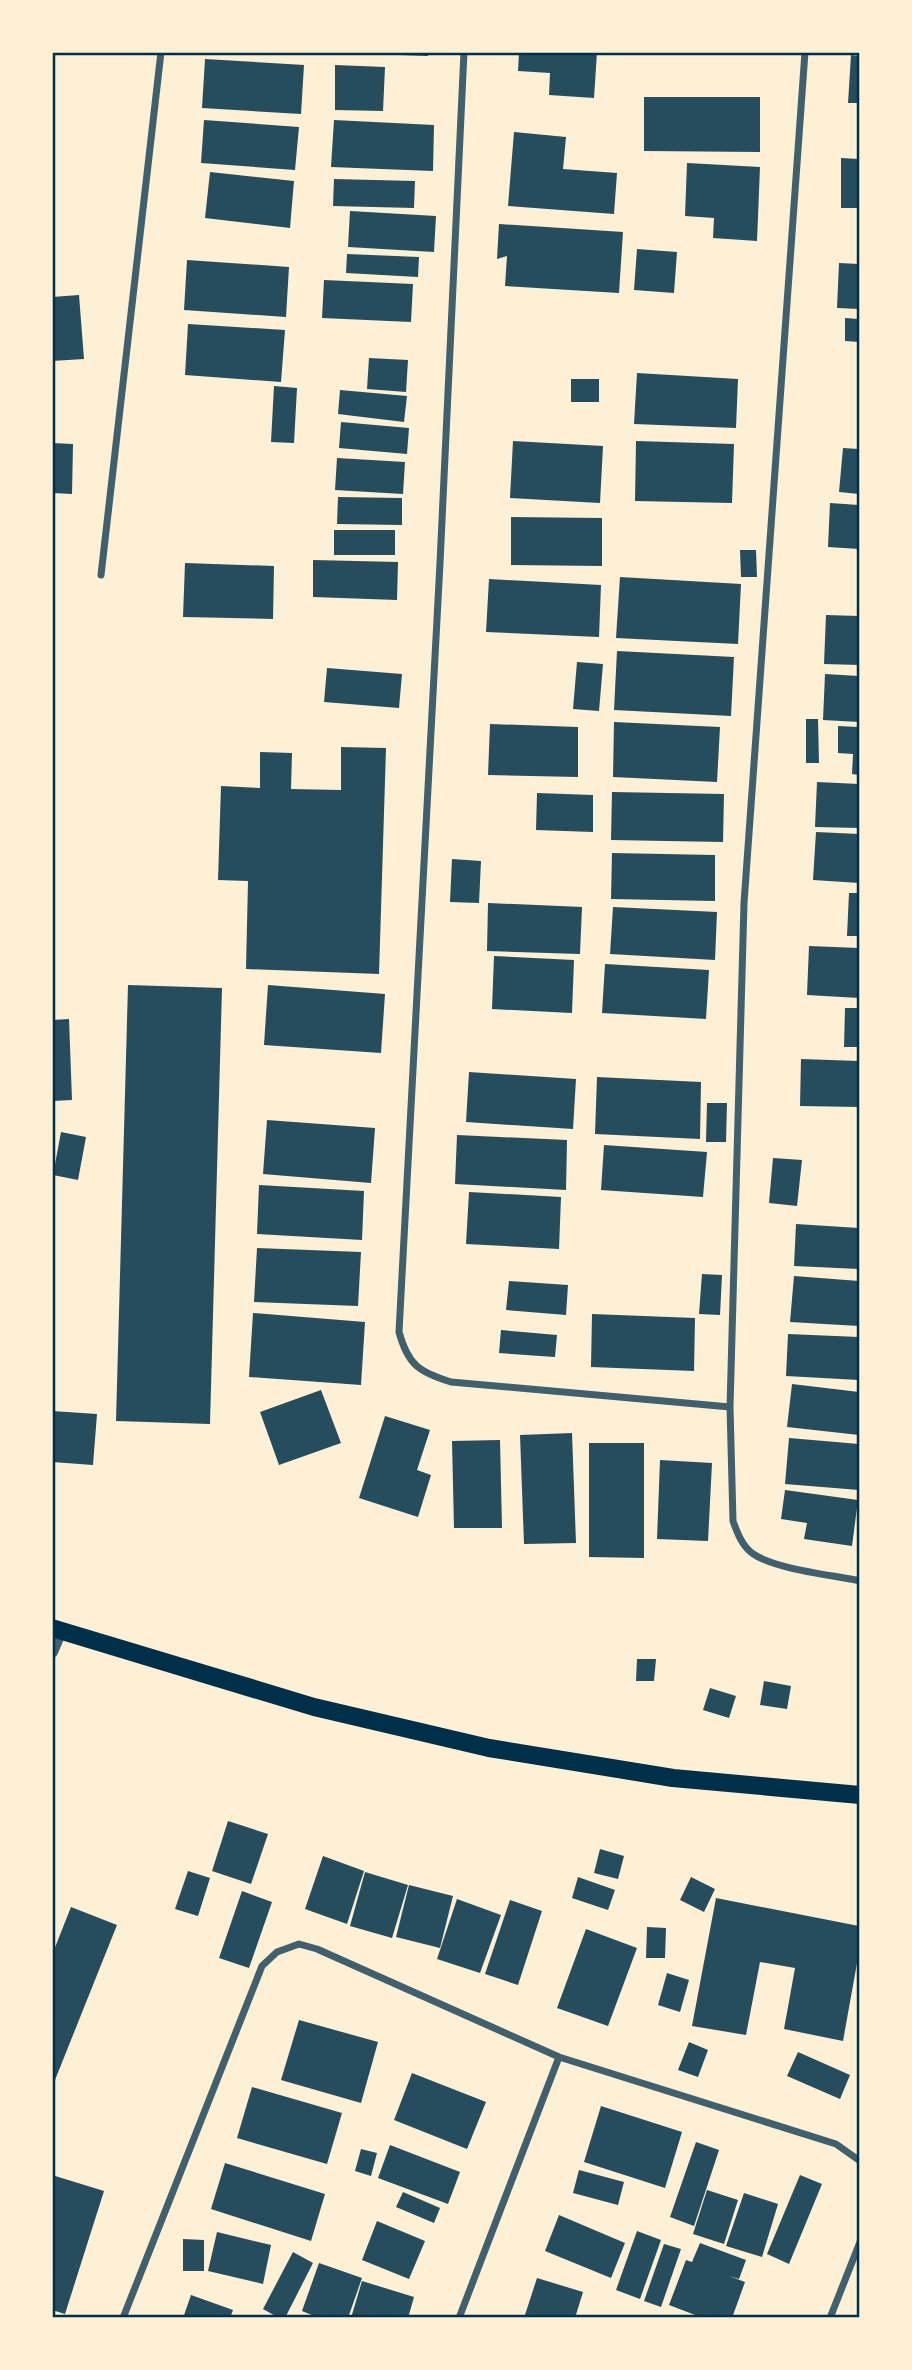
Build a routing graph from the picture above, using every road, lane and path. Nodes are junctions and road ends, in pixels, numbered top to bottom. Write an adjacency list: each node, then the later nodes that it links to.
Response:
1 (161, 52): 4 (street)
2 (464, 52): 5 (street)
3 (805, 52): 5 (street)
4 (101, 575)
5 (730, 1407): 6 (street)
6 (859, 1581)
7 (57, 1630): 8 (street); 9 (main road)
8 (52, 1652)
9 (859, 1795)
10 (559, 2057): 11 (street); 13 (street); 14 (street)
11 (859, 2161)
12 (859, 2242): 15 (street)
13 (123, 2318)
14 (459, 2318)
15 (830, 2318)

